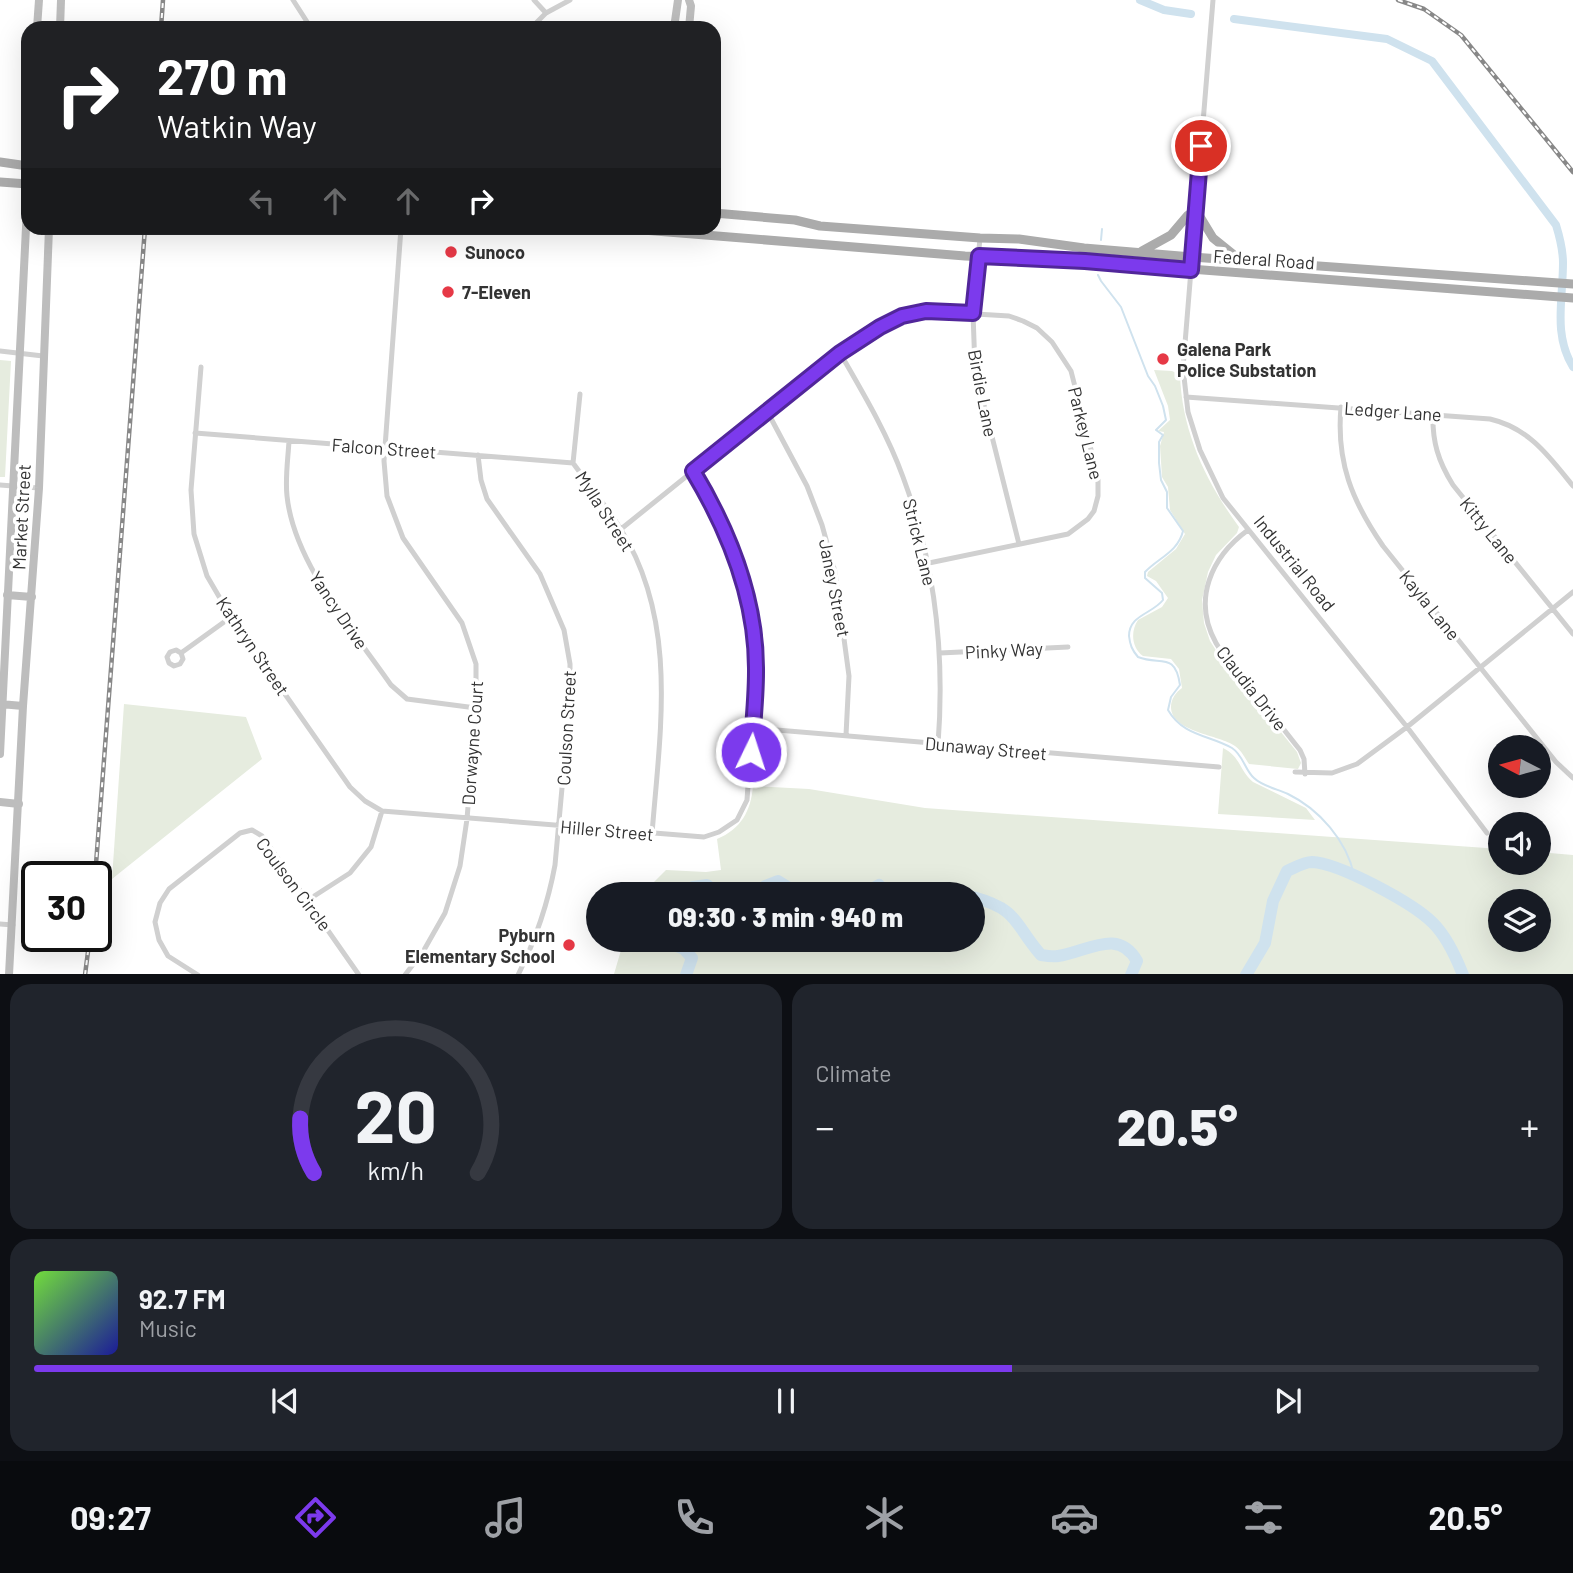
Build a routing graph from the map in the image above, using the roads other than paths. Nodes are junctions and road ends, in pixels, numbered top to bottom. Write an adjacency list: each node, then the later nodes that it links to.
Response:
1 (39, 0): 10 (main road)
2 (61, 0): 11 (main road)
3 (293, 0): 12 (street)
4 (534, 0): 9 (street)
5 (570, 0): 9 (street)
6 (678, 0): 14 (main road)
7 (689, 0): 15 (main road)
8 (1213, 0): 20 (street, Industrial Road)
9 (545, 13): 13 (street)
10 (38, 21)
11 (60, 21)
12 (306, 21)
13 (538, 21)
14 (675, 21)
15 (689, 21)
16 (0, 162): 17 (main road)
17 (21, 165)
18 (0, 182): 19 (main road)
19 (21, 185)
20 (1196, 210): 29 (main road); 31 (street, Industrial Road); 32 (main road)
21 (721, 214): 22 (main road, Federal Road)
22 (831, 227): 27 (main road, Federal Road); 28 (main road)
23 (721, 234): 28 (main road, Federal Road)
24 (26, 235): 42 (main road, Market Street)
25 (49, 235): 44 (main road, Market Street)
26 (400, 235): 53 (street, Dorwayne Court)
27 (981, 238): 29 (main road, Federal Road); 30 (street, Birdie Lane)
28 (829, 245): 30 (main road, Federal Road)
29 (1138, 252): 31 (main road, Federal Road)
30 (979, 256): 34 (main road, Federal Road); 40 (street, Birdie Lane)
31 (1192, 257): 32 (main road, Federal Road); 34 (street, Industrial Road)
32 (1241, 260): 33 (main road, Federal Road)
33 (1303, 264): 35 (main road, Federal Road); 36 (main road)
34 (1191, 270): 36 (main road, Federal Road); 47 (street, Industrial Road)
35 (1440, 274): 37 (main road, Federal Road); 38 (main road)
36 (1302, 278): 38 (main road, Federal Road)
37 (1573, 284)
38 (1439, 289): 39 (main road, Federal Road)
39 (1573, 298)
40 (973, 313): 43 (street, Parkey Lane); 63 (street, Birdie Lane); 63 (street, Parkey Lane)
41 (0, 351): 42 (street)
42 (20, 353): 44 (street); 58 (main road, Market Street)
43 (840, 353): 49 (street, Parkey Lane); 64 (street, Strick Lane)
44 (43, 356): 60 (main road, Market Street)
45 (201, 367): 51 (street, Kathryn Street)
46 (580, 394): 55 (street, Mylla Street)
47 (1186, 397): 48 (street, Ledger Lane); 62 (street, Industrial Road)
48 (1341, 407): 50 (street, Ledger Lane); 74 (street, Kayla Lane)
49 (767, 411): 56 (street, Parkey Lane); 80 (street, Janey Street)
50 (1433, 413): 59 (street, Ledger Lane); 68 (street, Kitty Lane)
51 (195, 433): 52 (street, Falcon Street); 69 (street, Kathryn Street)
52 (289, 441): 53 (street, Falcon Street); 77 (street, Yancy Drive)
53 (385, 450): 54 (street, Falcon Street); 77 (street, Dorwayne Court)
54 (478, 455): 55 (street, Falcon Street); 91 (street, Coulson Street)
55 (573, 463): 61 (street, Mylla Street)
56 (693, 471): 61 (street, Parkey Lane); 79 (street)
57 (0, 485): 58 (street)
58 (13, 486): 60 (street); 66 (main road, Market Street)
59 (1573, 486)
60 (39, 488): 67 (main road, Market Street)
61 (621, 529): 93 (street, Mylla Street)
62 (1248, 530): 78 (street, Industrial Road); 85 (street, Claudia Drive)
63 (1019, 544): 64 (street, Parkey Lane)
64 (929, 563): 73 (street, Strick Lane)
65 (1573, 592): 68 (street)
66 (7, 595): 67 (main road); 75 (main road, Market Street)
67 (32, 597): 76 (main road, Market Street)
68 (1553, 608): 70 (street, Kitty Lane); 74 (street)
69 (231, 617): 72 (street); 89 (street, Kathryn Street)
70 (1573, 634)
71 (1068, 647): 73 (street, Pinky Way)
72 (181, 653)
73 (940, 653): 81 (street, Strick Lane)
74 (1480, 666): 78 (street); 86 (street, Kayla Lane)
75 (1, 704): 76 (main road); 82 (main road, Market Street)
76 (23, 706): 88 (main road, Market Street)
77 (476, 708): 90 (street, Dorwayne Court)
78 (1406, 727): 85 (street); 92 (street, Industrial Road)
79 (753, 728): 80 (street, Dunaway Street); 93 (street, Hiller Street)
80 (846, 735): 81 (street, Dunaway Street)
81 (938, 745): 83 (street, Dunaway Street)
82 (0, 754)
83 (1219, 767)
84 (1295, 772): 85 (street)
85 (1305, 774)
86 (1573, 778)
87 (0, 802): 88 (main road)
88 (19, 804): 96 (main road, Market Street)
89 (382, 811): 90 (street); 94 (street)
90 (467, 819): 91 (street, Hiller Street); 100 (street, Dorwayne Court)
91 (559, 826): 93 (street, Hiller Street); 101 (street, Coulson Street)
92 (1487, 833)
93 (652, 834)
94 (307, 900): 98 (street, Coulson Circle); 99 (street, Coulson Circle)
95 (0, 924): 96 (street)
96 (13, 925): 97 (main road, Market Street)
97 (9, 974)
98 (196, 974)
99 (358, 974)
100 (406, 974)
101 (518, 974)

